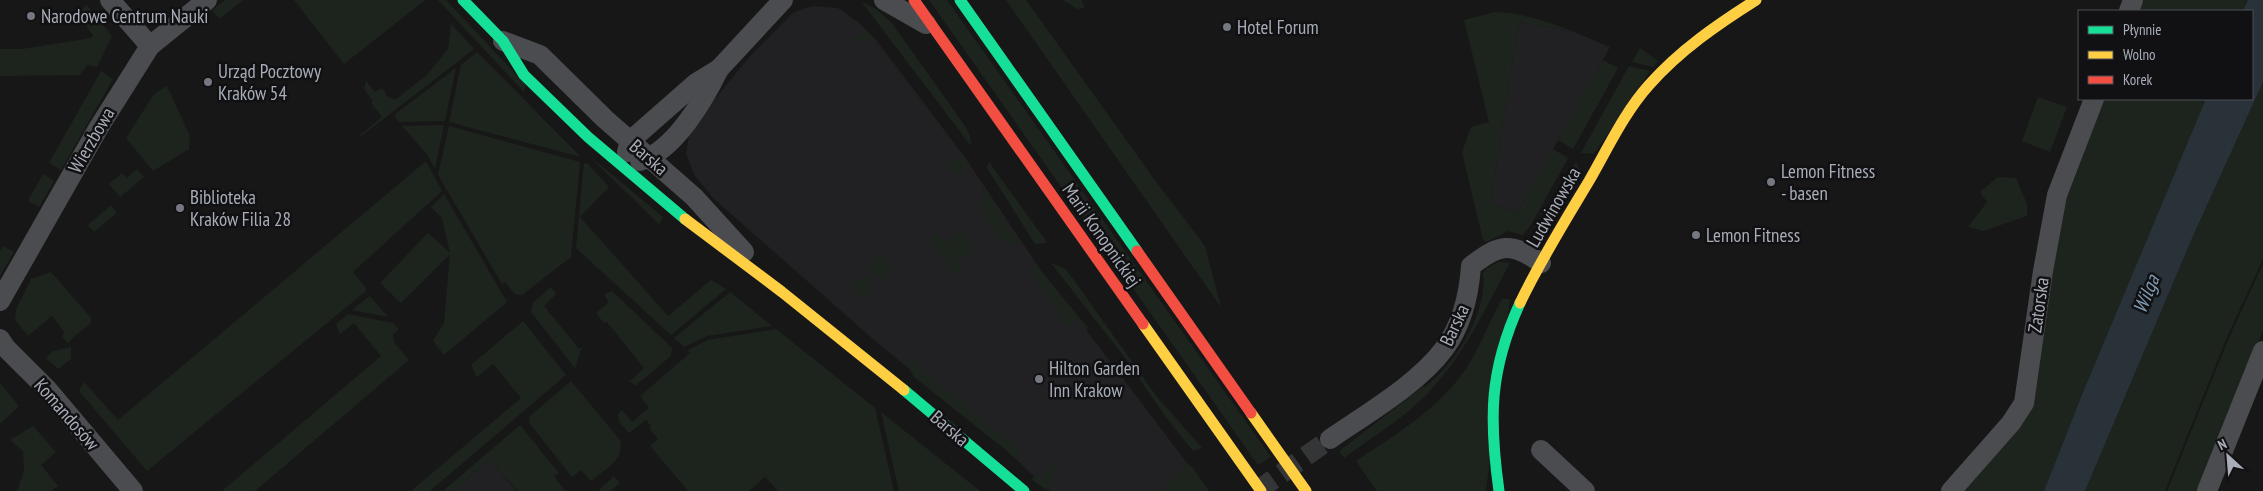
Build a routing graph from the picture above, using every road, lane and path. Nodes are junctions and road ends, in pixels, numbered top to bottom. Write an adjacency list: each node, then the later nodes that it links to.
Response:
1 (110, 0): 11 (street)
2 (207, 0): 11 (street, Wierzbowa)
3 (464, 0): 10 (street, Barska)
4 (884, 0): 9 (street)
5 (914, 0): 9 (street, Marii Konopnickiej)
6 (960, 0): 27 (street, Marii Konopnickiej)
7 (1756, 0): 17 (street, Ludwinowska)
8 (785, 1): 12 (street)
9 (934, 28): 26 (street, Marii Konopnickiej)
10 (503, 41): 14 (street, Barska); 16 (street, Barska)
11 (150, 46): 19 (street, Wierzbowa)
12 (719, 69): 14 (street); 15 (street)
13 (2094, 100): 30 (street, Zatorska)
14 (630, 141): 15 (street, Barska); 16 (street)
15 (651, 158): 16 (street); 18 (street, Barska)
16 (624, 166): 18 (street, Barska)
17 (1540, 263): 22 (street, Barska); 28 (street, Ludwinowska)
18 (782, 292): 25 (street, Barska)
19 (0, 301)
20 (0, 339): 24 (street, Komandosów)
21 (2263, 350): 31 (street)
22 (1330, 439)
23 (1541, 450): 29 (street)
24 (133, 491)
25 (1024, 491)
26 (1261, 491)
27 (1306, 491)
28 (1499, 491)
29 (1585, 491)
30 (1951, 491)
31 (2208, 491)

